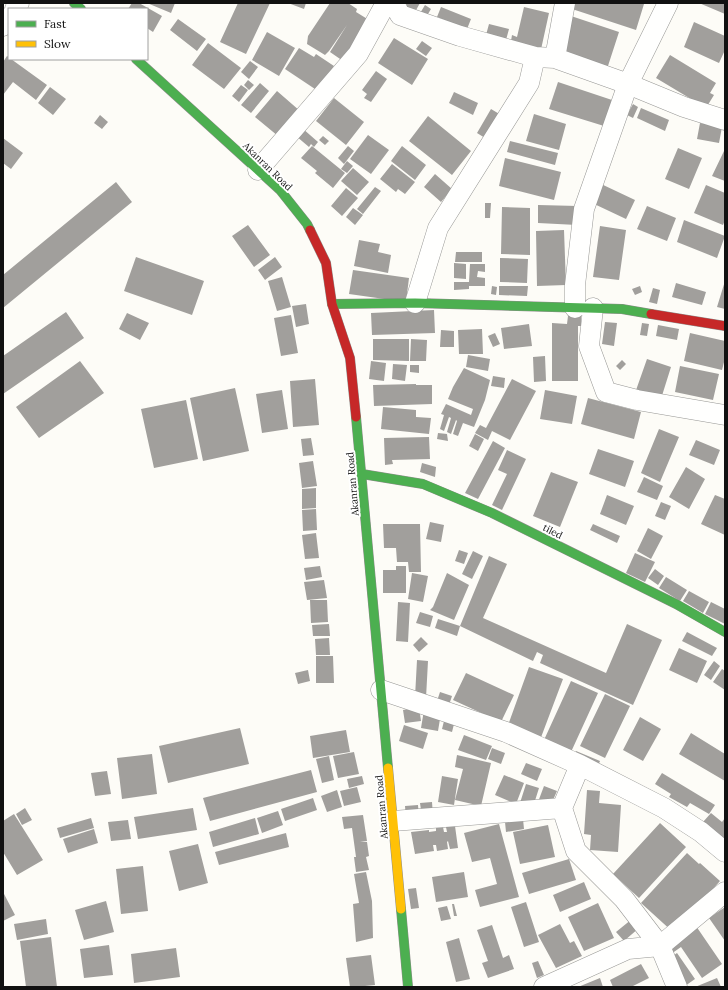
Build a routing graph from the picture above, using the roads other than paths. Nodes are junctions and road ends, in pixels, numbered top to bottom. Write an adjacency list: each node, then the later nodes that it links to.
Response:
1 (386, 3): 10 (street)
2 (394, 3): 5 (street)
3 (565, 3): 6 (street)
4 (668, 3): 8 (street)
5 (534, 57): 6 (street); 11 (street)
6 (555, 58): 8 (street)
7 (137, 60): 10 (main road, Akanran Road)
8 (628, 84): 9 (street); 13 (street)
9 (725, 120)
10 (258, 170): 12 (main road, Akanran Road)
11 (415, 303): 12 (main road); 13 (main road)
12 (332, 304): 16 (main road, Akanran Road)
13 (584, 308): 14 (main road); 15 (street)
14 (725, 326)
15 (725, 415)
16 (362, 474): 17 (main road, tiled); 18 (main road, Akanran Road)
17 (725, 632)
18 (381, 690): 19 (street); 21 (main road, Akanran Road)
19 (580, 765): 20 (street); 22 (street)
20 (562, 808): 21 (street); 24 (street)
21 (393, 821): 25 (main road, Akanran Road)
22 (725, 852)
23 (725, 892): 24 (street)
24 (660, 946): 26 (street); 27 (street)
25 (408, 987)
26 (544, 987)
27 (677, 987)

